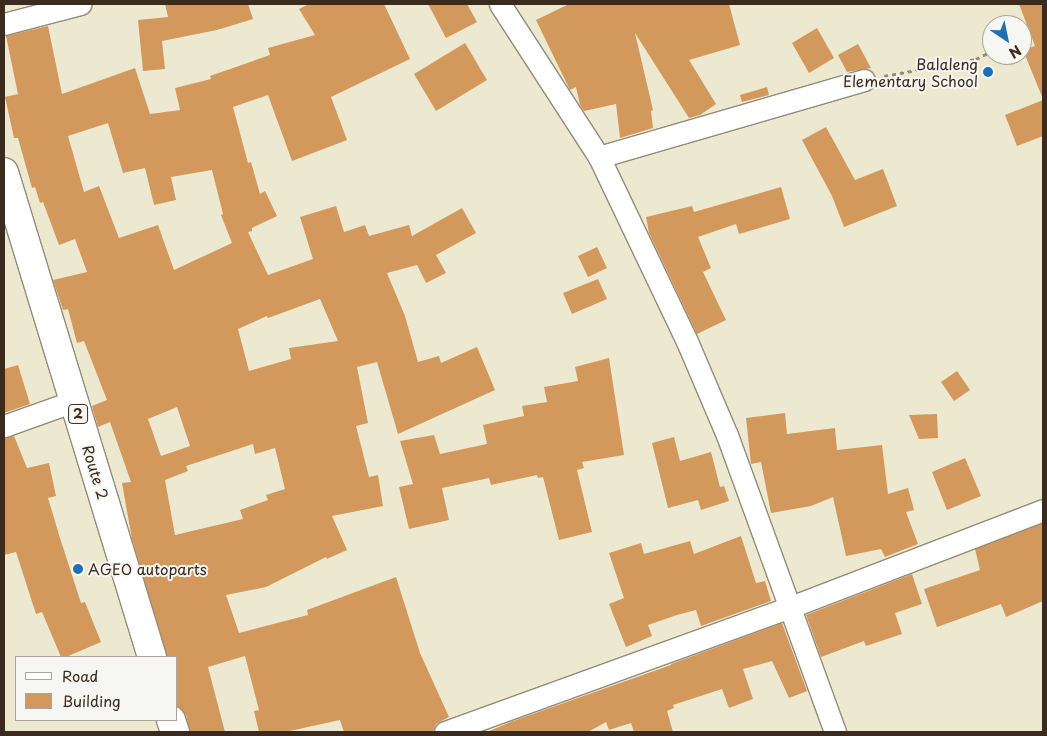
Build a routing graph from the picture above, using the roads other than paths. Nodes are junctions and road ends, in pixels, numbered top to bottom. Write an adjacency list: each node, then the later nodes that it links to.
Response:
1 (80, 4): 3 (street)
2 (500, 4): 5 (street)
3 (4, 24)
4 (864, 80): 5 (street)
5 (599, 158): 10 (street)
6 (4, 172): 7 (highway, Route 2 / 2)
7 (74, 401): 8 (street); 11 (highway, Route 2 / 2)
8 (4, 426)
9 (1043, 510): 10 (street)
10 (788, 608): 12 (street); 13 (street)
11 (152, 656)
12 (445, 732)
13 (835, 732)

